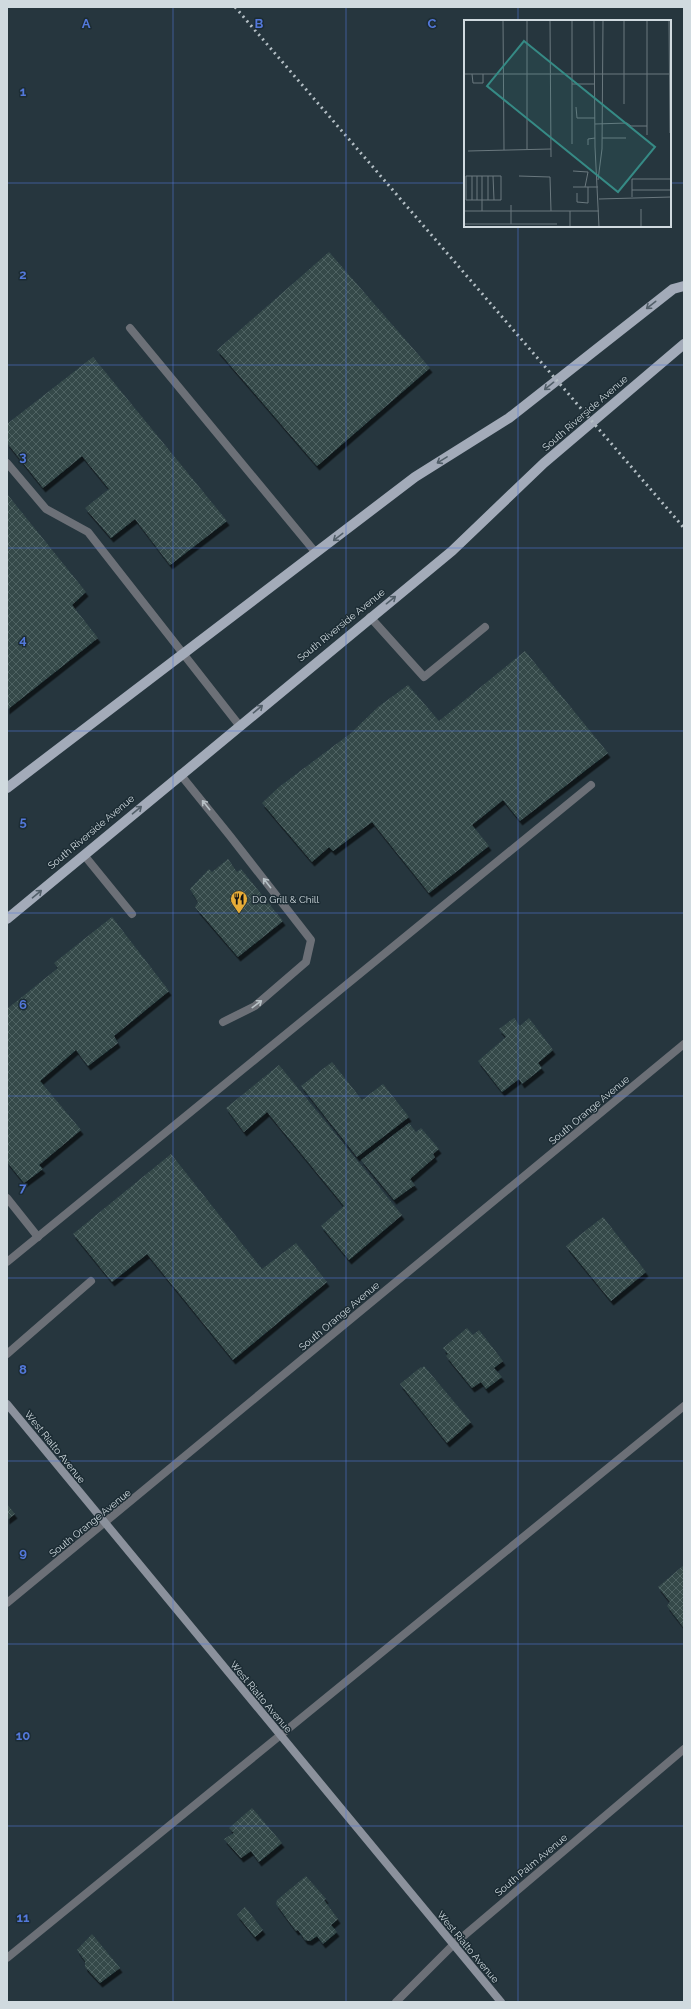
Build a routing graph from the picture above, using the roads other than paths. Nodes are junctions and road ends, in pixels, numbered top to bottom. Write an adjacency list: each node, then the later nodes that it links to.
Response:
1 (684, 286): 5 (main road, one-way to 5)
2 (130, 328): 5 (street)
3 (684, 344): 6 (main road, South Riverside Avenue, one-way to 3)
4 (7, 463): 8 (street)
5 (316, 553): 8 (main road)
6 (370, 617): 7 (street); 9 (main road, South Riverside Avenue, one-way to 6)
7 (485, 627)
8 (183, 654): 9 (street); 12 (main road)
9 (239, 725): 10 (main road, South Riverside Avenue)
10 (180, 774): 13 (main road, South Riverside Avenue, one-way to 10); 16 (street, one-way to 10)
11 (591, 785): 19 (street)
12 (7, 788)
13 (84, 855): 14 (street); 15 (main road, South Riverside Avenue, one-way to 13)
14 (132, 914)
15 (7, 919)
16 (222, 1022)
17 (684, 1044): 25 (street, South Orange Avenue)
18 (7, 1198): 19 (street)
19 (38, 1237): 20 (street)
20 (7, 1262)
21 (91, 1281): 22 (street)
22 (7, 1354)
23 (7, 1404): 25 (street, West Rialto Avenue)
24 (684, 1406): 27 (street)
25 (105, 1524): 26 (street, South Orange Avenue); 27 (street, West Rialto Avenue)
26 (7, 1603)
27 (280, 1735): 29 (street, West Rialto Avenue); 30 (street)
28 (684, 1749): 29 (street, South Palm Avenue)
29 (453, 1945): 31 (street, South Palm Avenue); 32 (street, West Rialto Avenue)
30 (7, 1958)
31 (396, 2002)
32 (501, 2002)

